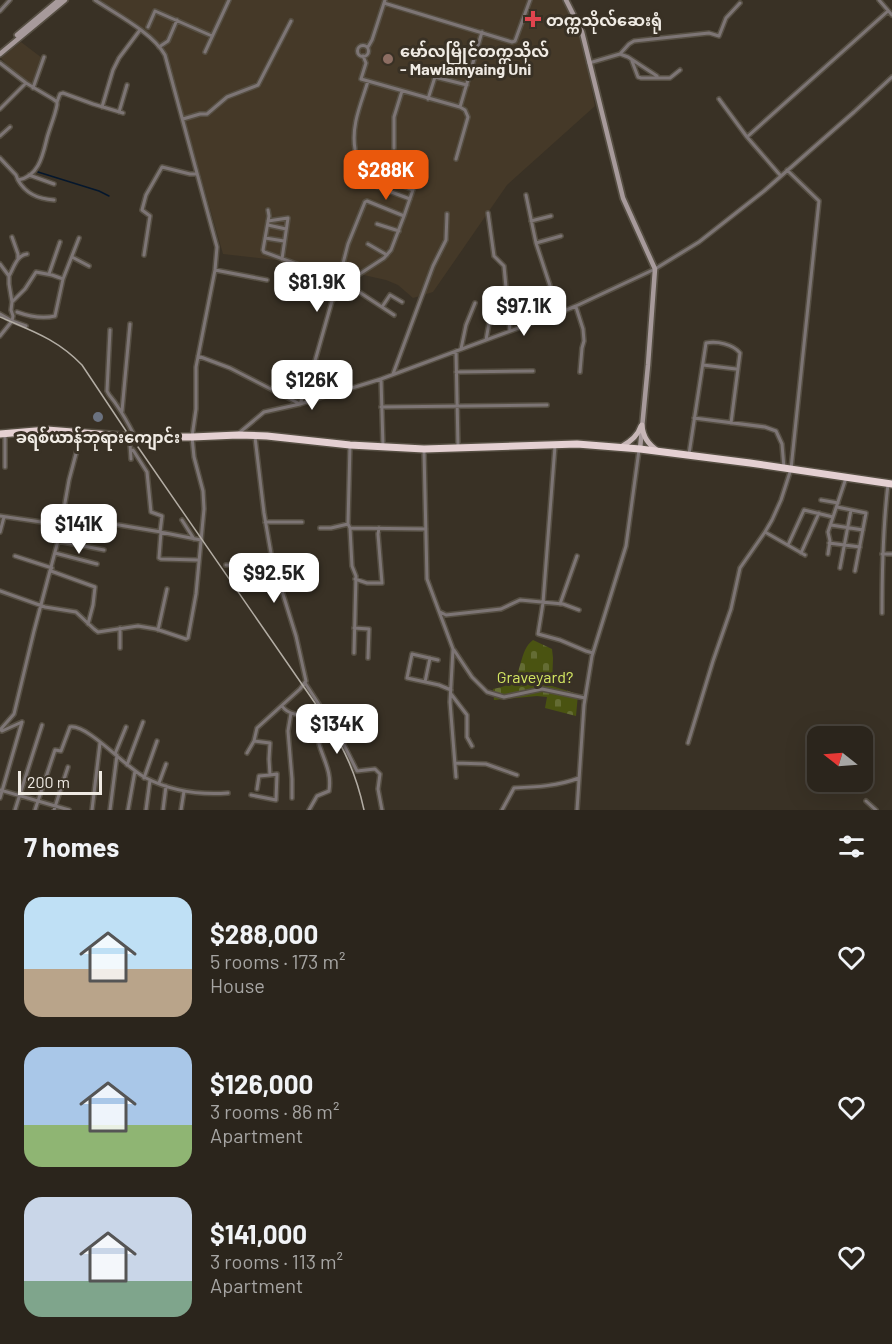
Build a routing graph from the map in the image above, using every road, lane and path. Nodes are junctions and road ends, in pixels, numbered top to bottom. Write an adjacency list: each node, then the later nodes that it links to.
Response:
1 (10, 0): 11 (street)
2 (65, 0): 8 (main road)
3 (95, 0): 17 (street)
4 (229, 0): 19 (street)
5 (530, 0): 18 (street)
6 (566, 0): 29 (main road)
7 (879, 0): 12 (street)
8 (58, 1): 22 (main road)
9 (385, 2): 18 (street); 21 (street)
10 (740, 3): 24 (street)
11 (0, 11)
12 (888, 11): 13 (street); 48 (street)
13 (892, 15)
14 (177, 20): 16 (street); 19 (street); 20 (street)
15 (291, 21): 45 (street)
16 (148, 27)
17 (141, 30): 20 (street); 42 (street)
18 (482, 32): 36 (street)
19 (212, 36): 23 (street)
20 (159, 46): 45 (street)
21 (368, 47): 25 (street); 25 (street)
22 (0, 52)
23 (205, 52)
24 (620, 54): 27 (street); 29 (street)
25 (363, 56): 33 (street)
26 (44, 57): 37 (street)
27 (632, 61): 31 (street); 31 (street)
28 (0, 63): 34 (street)
29 (589, 63): 92 (main road)
30 (680, 70): 31 (street)
31 (658, 77)
32 (892, 77): 53 (street)
33 (368, 81): 38 (street); 50 (street)
34 (26, 83): 37 (street); 44 (street)
35 (127, 85): 42 (street)
36 (466, 85): 39 (street); 43 (street)
37 (33, 88): 41 (street)
38 (402, 91): 39 (street); 49 (street)
39 (428, 99): 43 (street)
40 (719, 99): 48 (street)
41 (57, 102): 42 (street); 55 (street)
42 (102, 107)
43 (460, 107): 52 (street)
44 (0, 109)
45 (183, 119): 54 (street)
46 (10, 128): 47 (street)
47 (0, 136)
48 (747, 137): 57 (street)
49 (394, 148)
50 (355, 149)
51 (0, 158): 59 (street)
52 (456, 159)
53 (787, 170): 57 (street); 154 (street)
54 (198, 174): 85 (street); 93 (street)
55 (29, 175): 59 (street); 60 (street)
56 (376, 175): 62 (street)
57 (780, 175): 92 (street)
58 (417, 178): 62 (street)
59 (18, 180): 65 (street)
60 (54, 184)
61 (370, 184): 64 (street)
62 (413, 190): 64 (street)
63 (526, 195): 71 (street)
64 (410, 199): 69 (street)
65 (54, 200)
66 (268, 210): 72 (street)
67 (488, 213): 114 (street)
68 (447, 214): 125 (street)
69 (404, 216): 75 (street); 97 (street)
70 (551, 216): 71 (street)
71 (531, 221): 82 (street)
72 (268, 223): 74 (street); 74 (street); 79 (street)
73 (377, 224): 75 (street)
74 (287, 229): 80 (street)
75 (399, 231): 86 (street)
76 (561, 236): 82 (street)
77 (12, 237): 88 (street)
78 (79, 238): 87 (street)
79 (265, 238): 80 (street); 89 (street)
80 (285, 241): 89 (street)
81 (60, 242): 94 (street)
82 (536, 243): 106 (street)
83 (368, 244): 86 (street)
84 (27, 254): 88 (street)
85 (144, 255)
86 (387, 255): 99 (street)
87 (72, 257): 91 (street); 96 (street)
88 (18, 259): 95 (street)
89 (281, 259): 97 (street)
90 (0, 264): 95 (street)
91 (89, 266)
92 (655, 269): 103 (street); 134 (main road)
93 (215, 270): 98 (street); 119 (street)
94 (49, 274): 96 (street); 100 (street)
95 (9, 276): 100 (street)
96 (63, 279): 105 (street)
97 (339, 279): 99 (street)
98 (267, 280)
99 (348, 283): 104 (street); 127 (street)
100 (12, 302): 109 (street)
101 (402, 302): 104 (street)
102 (475, 303): 117 (street)
103 (576, 306): 106 (street); 124 (street)
104 (382, 308): 108 (street)
105 (17, 312)
106 (559, 313): 114 (street)
107 (0, 314): 109 (street)
108 (394, 315)
109 (12, 321): 112 (street); 115 (street)
110 (489, 323): 116 (street)
111 (130, 324): 131 (street)
112 (26, 326)
113 (110, 330): 131 (street)
114 (510, 331): 116 (street)
115 (0, 336)
116 (486, 340): 117 (street)
117 (461, 349): 118 (street)
118 (456, 351): 123 (street); 125 (street)
119 (198, 356): 127 (street); 141 (street)
120 (703, 365): 121 (street); 121 (street); 132 (street)
121 (737, 369): 133 (street)
122 (533, 371): 123 (street)
123 (456, 372): 129 (street)
124 (580, 372)
125 (393, 374): 126 (street)
126 (381, 379): 127 (street); 130 (street)
127 (300, 404): 137 (street)
128 (547, 405): 129 (street)
129 (458, 406): 130 (street); 146 (street)
130 (381, 407): 144 (street)
131 (122, 413): 140 (street)
132 (694, 418): 133 (street); 151 (street)
133 (731, 423): 154 (street)
134 (642, 425): 145 (main road); 148 (main road); 150 (main road)
135 (81, 433): 136 (highway); 139 (highway); 161 (street)
136 (2, 434): 153 (street)
137 (238, 435): 138 (highway); 141 (highway)
138 (255, 435): 143 (highway); 165 (street)
139 (126, 436): 140 (highway); 152 (street)
140 (135, 437): 141 (highway)
141 (192, 437): 180 (street)
142 (555, 444): 145 (highway); 146 (highway); 204 (street)
143 (350, 446): 144 (highway); 169 (street)
144 (383, 447): 147 (highway)
145 (620, 447): 148 (highway)
146 (459, 448): 147 (highway)
147 (423, 449): 173 (street)
148 (640, 449): 150 (highway); 217 (street)
149 (133, 450): 176 (street)
150 (659, 452): 151 (highway)
151 (689, 456): 154 (highway)
152 (131, 459)
153 (5, 467)
154 (788, 469): 155 (highway); 177 (street)
155 (846, 478): 156 (highway); 158 (street)
156 (890, 484): 189 (street)
157 (821, 500): 158 (street)
158 (837, 505): 159 (street); 163 (street)
159 (851, 510): 172 (street); 174 (street)
160 (819, 513): 163 (street); 182 (street); 186 (street)
161 (64, 514): 167 (street); 176 (street)
162 (2, 516): 167 (street); 175 (street)
163 (833, 517): 168 (street)
164 (182, 520): 178 (street)
165 (266, 522): 166 (street); 199 (street)
166 (302, 522)
167 (62, 525): 179 (street)
168 (831, 525): 172 (street); 181 (street)
169 (349, 526): 170 (street); 171 (street); 201 (street)
170 (320, 528)
171 (379, 528): 173 (street); 201 (street)
172 (848, 528): 174 (street); 183 (street)
173 (426, 529): 207 (street)
174 (863, 530): 184 (street)
175 (0, 532)
176 (161, 532): 178 (street); 194 (street)
177 (765, 532): 182 (street); 234 (street)
178 (194, 539): 180 (street)
179 (58, 540): 185 (street); 187 (street)
180 (201, 540): 194 (street)
181 (829, 543): 183 (street); 188 (street)
182 (788, 545): 186 (street)
183 (845, 546): 184 (street); 197 (street)
184 (860, 547): 200 (street)
185 (104, 550)
186 (801, 553): 191 (street)
187 (55, 554): 195 (street); 198 (street)
188 (828, 554)
189 (882, 554): 190 (street); 209 (street)
190 (892, 554)
191 (805, 555)
192 (15, 556): 198 (street)
193 (577, 556): 205 (street)
194 (199, 560): 213 (street)
195 (97, 564)
196 (226, 565): 199 (street)
197 (840, 568)
198 (51, 569): 206 (street); 210 (street)
199 (275, 569): 222 (street)
200 (855, 571)
201 (355, 579): 212 (street)
202 (168, 589): 213 (street)
203 (0, 591): 206 (street)
204 (543, 603): 205 (street); 207 (street); 217 (street)
205 (560, 604): 208 (street)
206 (41, 605): 210 (street); 230 (street)
207 (438, 610): 215 (street)
208 (579, 610)
209 (882, 613)
210 (88, 624): 211 (street)
211 (120, 628): 213 (street); 214 (street)
212 (354, 628): 216 (street); 218 (street)
213 (158, 630)
214 (120, 648)
215 (453, 649): 223 (street); 224 (street)
216 (354, 653)
217 (593, 653): 224 (street)
218 (368, 658)
219 (430, 658): 220 (street); 221 (street); 221 (street)
220 (438, 660)
221 (425, 682): 223 (street)
222 (305, 683): 225 (street); 272 (street)
223 (450, 692): 235 (street); 238 (street)
224 (585, 698): 247 (street)
225 (282, 706): 226 (street); 232 (street)
226 (291, 713): 258 (street); 271 (street)
227 (143, 722): 240 (street)
228 (42, 725): 256 (street)
229 (126, 727): 237 (street)
230 (0, 731): 252 (street)
231 (157, 741): 246 (street)
232 (254, 741): 236 (street); 243 (street)
233 (100, 743): 237 (street); 259 (street); 265 (street)
234 (688, 743)
235 (472, 746)
236 (247, 753)
237 (116, 754): 240 (street); 266 (street)
238 (455, 763): 244 (street); 245 (street)
239 (166, 764): 249 (street)
240 (127, 765): 242 (street)
241 (68, 767): 261 (street)
242 (135, 771): 246 (street); 267 (street)
243 (270, 775): 251 (street); 255 (street)
244 (517, 775)
245 (456, 777)
246 (144, 778): 248 (street)
247 (579, 778): 273 (street); 274 (street)
248 (150, 780): 249 (street); 268 (street)
249 (159, 783): 250 (street)
250 (166, 786): 253 (street); 269 (street)
251 (256, 789)
252 (1, 791): 256 (street); 257 (street)
253 (184, 791): 254 (street); 270 (street)
254 (228, 793)
255 (251, 795)
256 (20, 796): 259 (street); 262 (street)
257 (0, 798)
258 (292, 798)
259 (37, 801): 261 (street); 263 (street)
260 (866, 801): 275 (street)
261 (54, 808): 264 (street)
262 (15, 810)
263 (34, 810)
264 (69, 810)
265 (92, 810)
266 (110, 810)
267 (129, 810)
268 (146, 810)
269 (163, 810)
270 (181, 810)
271 (309, 810)
272 (382, 810)
273 (502, 810)
274 (577, 810)
275 (876, 810)

